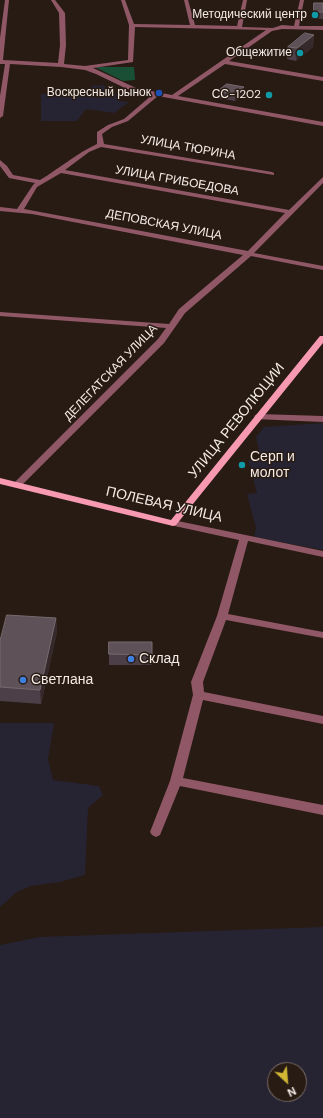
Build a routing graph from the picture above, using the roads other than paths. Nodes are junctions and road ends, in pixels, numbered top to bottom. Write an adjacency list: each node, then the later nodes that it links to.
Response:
1 (53, 0): 17 (street)
2 (123, 0): 8 (street)
3 (186, 0): 9 (street)
4 (245, 0): 11 (street)
5 (302, 0): 10 (street)
6 (7, 1): 7 (street); 14 (street)
7 (0, 2)
8 (132, 25): 9 (street); 18 (street)
9 (193, 27): 11 (street)
10 (296, 27): 12 (street); 13 (street)
11 (240, 28): 13 (street)
12 (323, 28)
13 (272, 29): 16 (street)
14 (0, 62): 15 (street)
15 (8, 62): 17 (street); 22 (street)
16 (224, 62): 19 (street); 21 (street)
17 (62, 65): 18 (street)
18 (85, 68): 20 (street)
19 (321, 78)
20 (157, 94): 21 (street); 24 (street, УЛИЦА ТЮРИНА)
21 (173, 97): 23 (street)
22 (0, 116)
23 (323, 124)
24 (100, 144): 26 (street); 27 (street, УЛИЦА ТЮРИНА)
25 (0, 162): 29 (street)
26 (60, 171): 29 (street); 32 (street, УЛИЦА ГРИБОЕДОВА)
27 (272, 174)
28 (323, 179): 32 (street, ДЕЛЕГАТСКАЯ УЛИЦА)
29 (41, 182): 31 (street)
30 (0, 209): 31 (street, ДЕПОВСКАЯ УЛИЦА)
31 (20, 210): 33 (street, ДЕПОВСКАЯ УЛИЦА)
32 (289, 212): 33 (street, ДЕЛЕГАТСКАЯ УЛИЦА)
33 (250, 253): 34 (street, ДЕПОВСКАЯ УЛИЦА); 36 (street, ДЕЛЕГАТСКАЯ УЛИЦА)
34 (323, 268)
35 (0, 314): 36 (street)
36 (171, 326): 41 (street, ДЕЛЕГАТСКАЯ УЛИЦА)
37 (323, 338): 38 (main road, УЛИЦА РЕВОЛЮЦИИ)
38 (258, 416): 39 (street); 42 (main road, УЛИЦА РЕВОЛЮЦИИ)
39 (323, 419)
40 (0, 481): 41 (main road, ПОЛЕВАЯ УЛИЦА)
41 (17, 484): 42 (main road, ПОЛЕВАЯ УЛИЦА)
42 (173, 523): 43 (street, ПОЛЕВАЯ УЛИЦА)
43 (244, 538): 44 (street, ПОЛЕВАЯ УЛИЦА); 45 (street)
44 (323, 554)
45 (222, 616): 46 (street); 47 (street)
46 (323, 635)
47 (199, 695): 48 (street); 49 (street)
48 (323, 720)
49 (176, 781): 50 (street); 51 (street)
50 (323, 810)
51 (156, 832)

